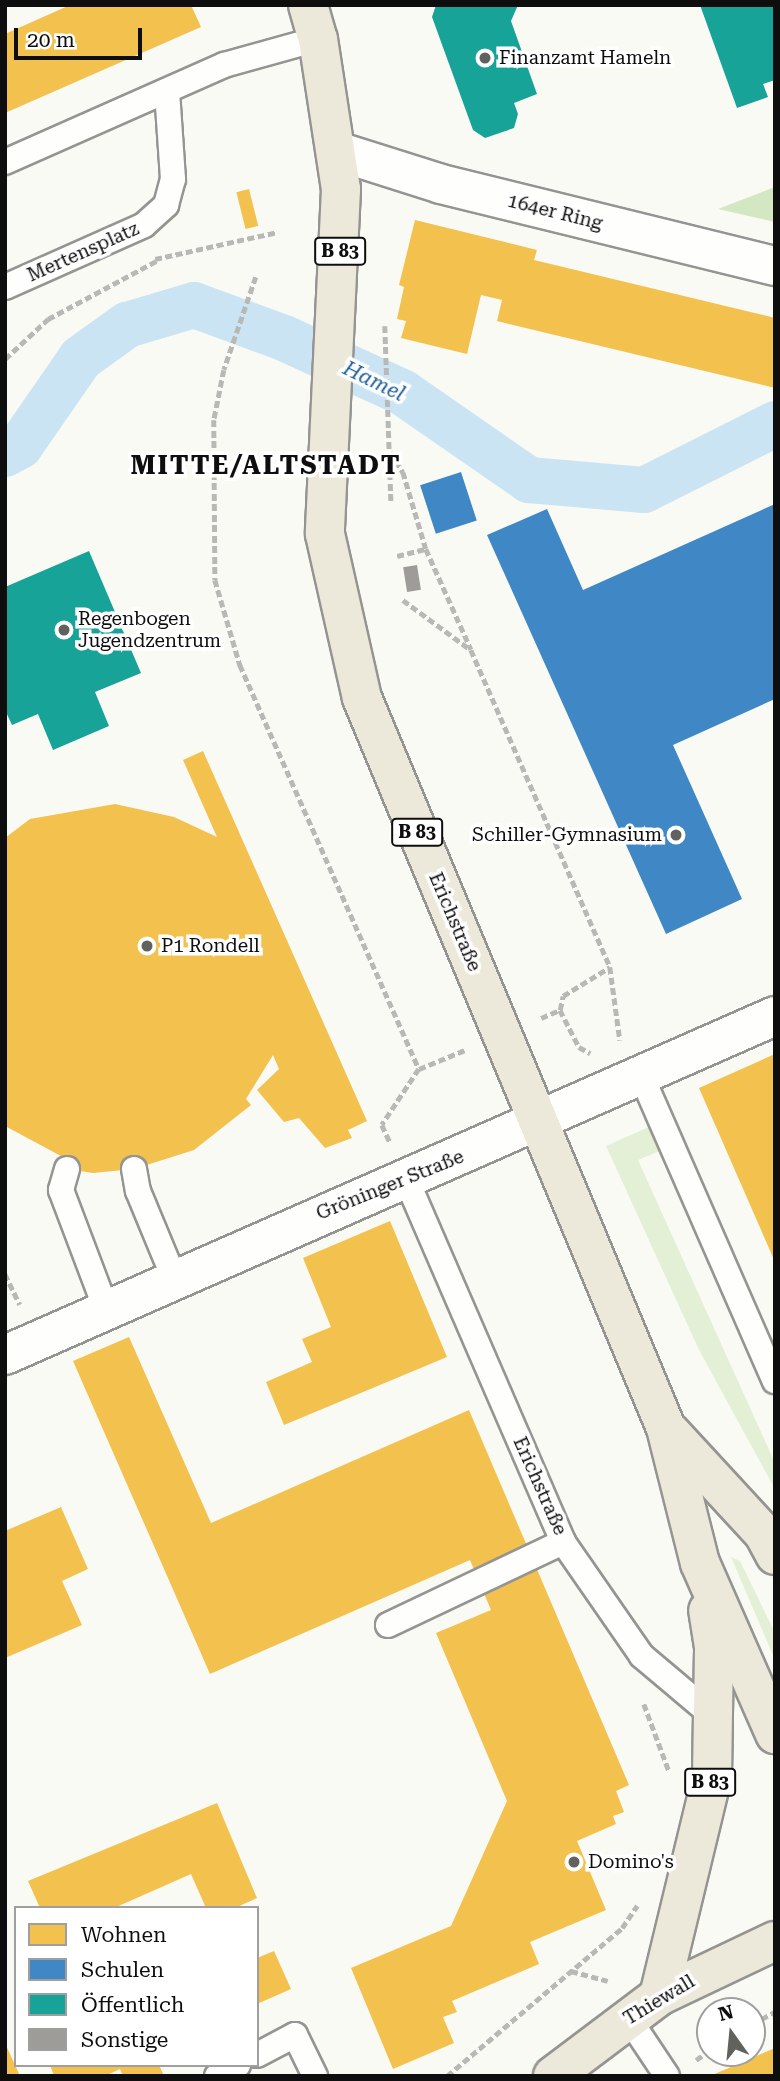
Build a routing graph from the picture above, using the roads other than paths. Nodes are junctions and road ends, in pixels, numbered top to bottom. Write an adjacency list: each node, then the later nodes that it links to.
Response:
1 (313, 22): 2 (lane); 3 (main road, B 83)
2 (167, 91): 4 (lane); 6 (lane, Mertensplatz)
3 (337, 151): 5 (street, 164er Ring); 9 (main road, Erichstraße / B 83)
4 (5, 162)
5 (775, 266)
6 (5, 287)
7 (775, 1016): 8 (street, Gröninger Straße)
8 (640, 1075): 9 (street, Gröninger Straße); 16 (lane)
9 (538, 1122): 12 (street, Gröninger Straße); 17 (main road, Erichstraße / B 83)
10 (67, 1169): 14 (lane)
11 (134, 1169): 13 (lane)
12 (408, 1181): 13 (street, Gröninger Straße); 18 (lane, Erichstraße)
13 (174, 1278): 14 (street, Gröninger Straße)
14 (106, 1309): 15 (street, Gröninger Straße)
15 (5, 1355)
16 (775, 1381)
17 (666, 1428): 19 (main road, Erichstraße / B 83); 20 (main road, Erichstraße / B 83)
18 (564, 1542): 21 (lane); 22 (lane, Erichstraße)
19 (775, 1555)
20 (700, 1563): 22 (main road, B 83); 23 (main road, Erichstraße / B 83)
21 (388, 1625)
22 (712, 1715): 25 (main road, B 83)
23 (775, 1734)
24 (775, 1941): 25 (main road, Thiewall)
25 (659, 1996): 26 (main road, Thiewall)
26 (627, 2016): 31 (main road, Thiewall); 32 (lane)
27 (259, 2054): 30 (lane)
28 (233, 2067): 29 (lane)
29 (217, 2076)
30 (315, 2076)
31 (553, 2076)
32 (667, 2076)

